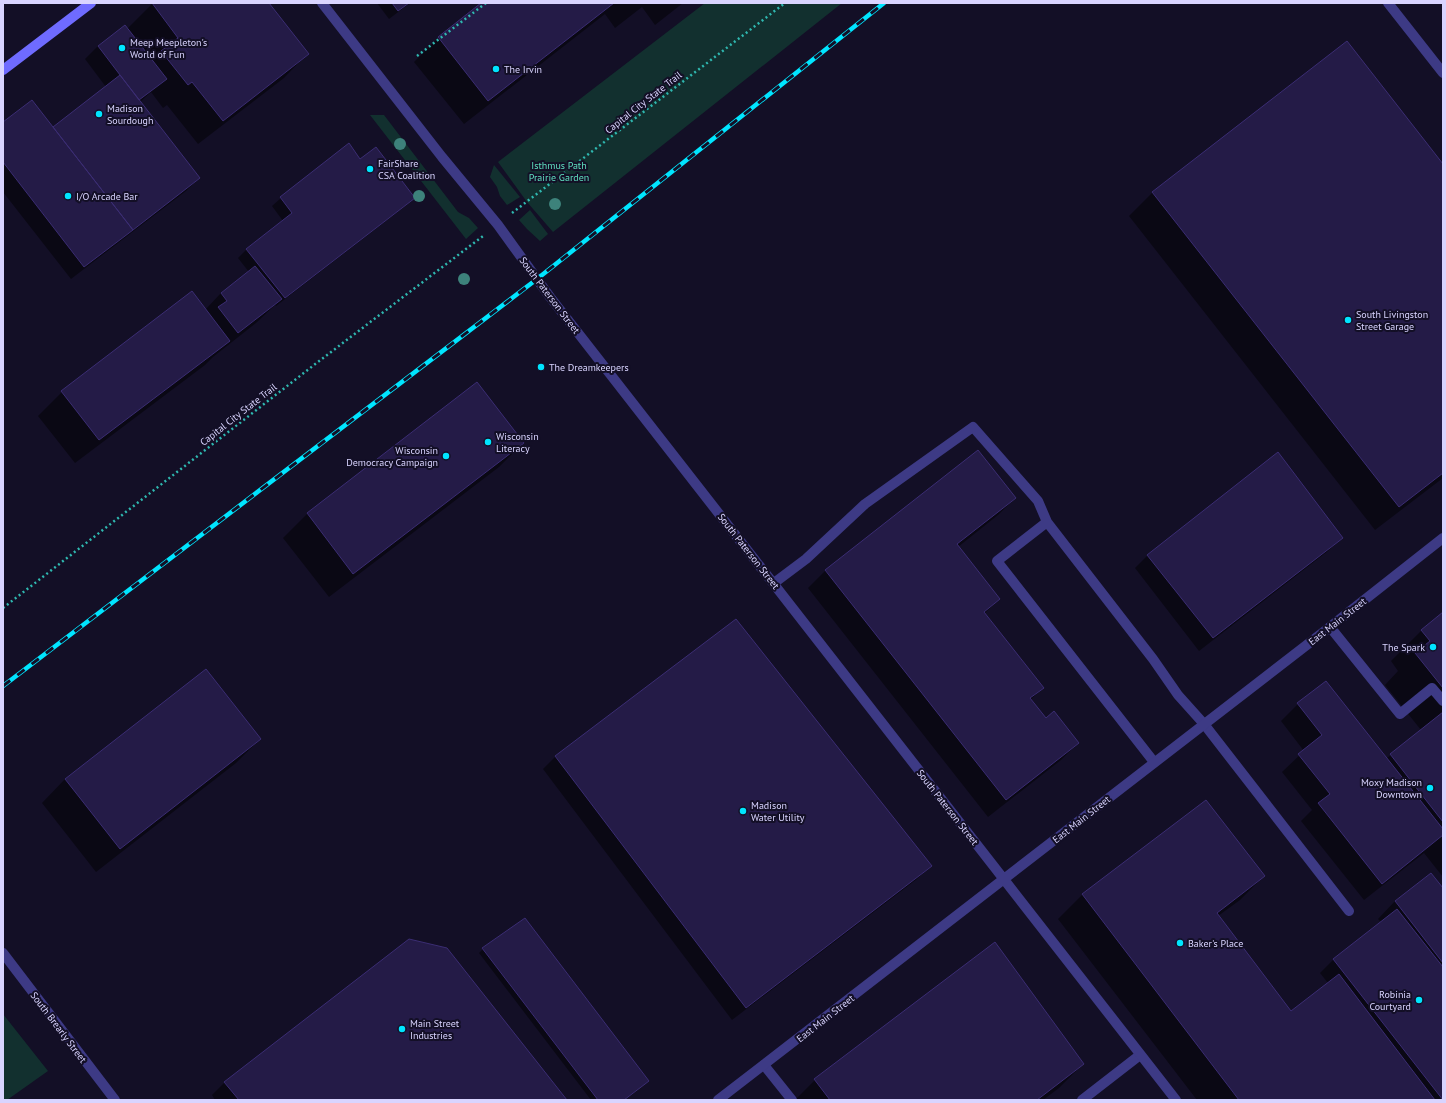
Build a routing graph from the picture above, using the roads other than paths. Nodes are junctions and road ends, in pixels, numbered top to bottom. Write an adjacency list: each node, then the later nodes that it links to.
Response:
1 (91, 3): 4 (street)
2 (322, 3): 8 (street, South Paterson Street)
3 (1388, 3): 5 (street)
4 (3, 70)
5 (1443, 73)
6 (1047, 522): 8 (street); 11 (street); 12 (street)
7 (1443, 538): 9 (street, East Main Street)
8 (774, 583): 13 (street, South Paterson Street)
9 (1330, 628): 10 (street); 11 (street, East Main Street)
10 (1443, 701)
11 (1204, 724): 12 (street, East Main Street); 14 (street)
12 (1154, 762): 13 (street, East Main Street)
13 (1004, 879): 16 (street, South Paterson Street); 17 (street, East Main Street)
14 (1350, 911)
15 (3, 953): 18 (street, South Brearly Street)
16 (1140, 1055): 21 (street); 22 (street, South Paterson Street)
17 (764, 1065): 19 (street, East Main Street); 20 (street)
18 (115, 1100)
19 (718, 1100)
20 (792, 1100)
21 (1082, 1100)
22 (1176, 1100)

